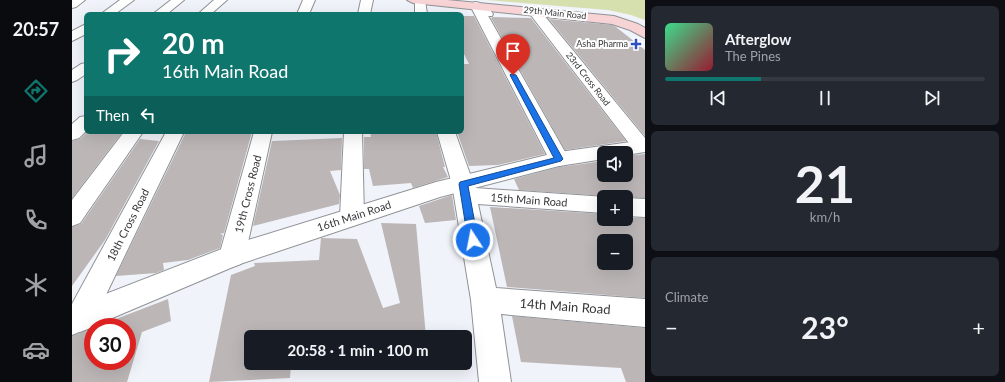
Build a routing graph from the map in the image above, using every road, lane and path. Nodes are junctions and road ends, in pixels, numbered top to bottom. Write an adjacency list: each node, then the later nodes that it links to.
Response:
1 (80, 0): 9 (street)
2 (128, 0): 12 (street)
3 (178, 0): 13 (street)
4 (221, 0): 14 (street)
5 (309, 0): 15 (street)
6 (367, 0): 16 (street)
7 (417, 0): 10 (main road, 29th Main Road); 17 (street)
8 (458, 0): 18 (main road, 29th Main Road)
9 (72, 5)
10 (483, 8): 11 (main road, 29th Main Road); 34 (street)
11 (534, 11): 20 (main road, 29th Main Road); 33 (street, 23rd Cross Road)
12 (110, 12)
13 (162, 12)
14 (206, 12)
15 (304, 12)
16 (364, 12)
17 (420, 12)
18 (645, 26)
19 (84, 29): 21 (street)
20 (645, 34)
21 (72, 37)
22 (84, 68): 23 (street)
23 (72, 77)
24 (72, 116): 25 (street)
25 (84, 117)
26 (84, 123): 27 (street)
27 (72, 134)
28 (133, 134): 40 (street)
29 (174, 134): 44 (street, 18th Cross Road)
30 (262, 134): 41 (street, 19th Cross Road)
31 (354, 134): 39 (street)
32 (447, 134): 35 (street)
33 (643, 146): 34 (street, 16th Main Road)
34 (558, 159): 35 (street, 16th Main Road)
35 (464, 189): 36 (street, 15th Main Road); 39 (street, 16th Main Road); 42 (street)
36 (597, 204)
37 (633, 207): 38 (street)
38 (645, 208)
39 (352, 216): 41 (street, 16th Main Road)
40 (72, 217)
41 (232, 256): 44 (street, 16th Main Road)
42 (484, 300): 43 (street, 14th Main Road); 45 (street)
43 (645, 312)
44 (76, 319)
45 (495, 382)

